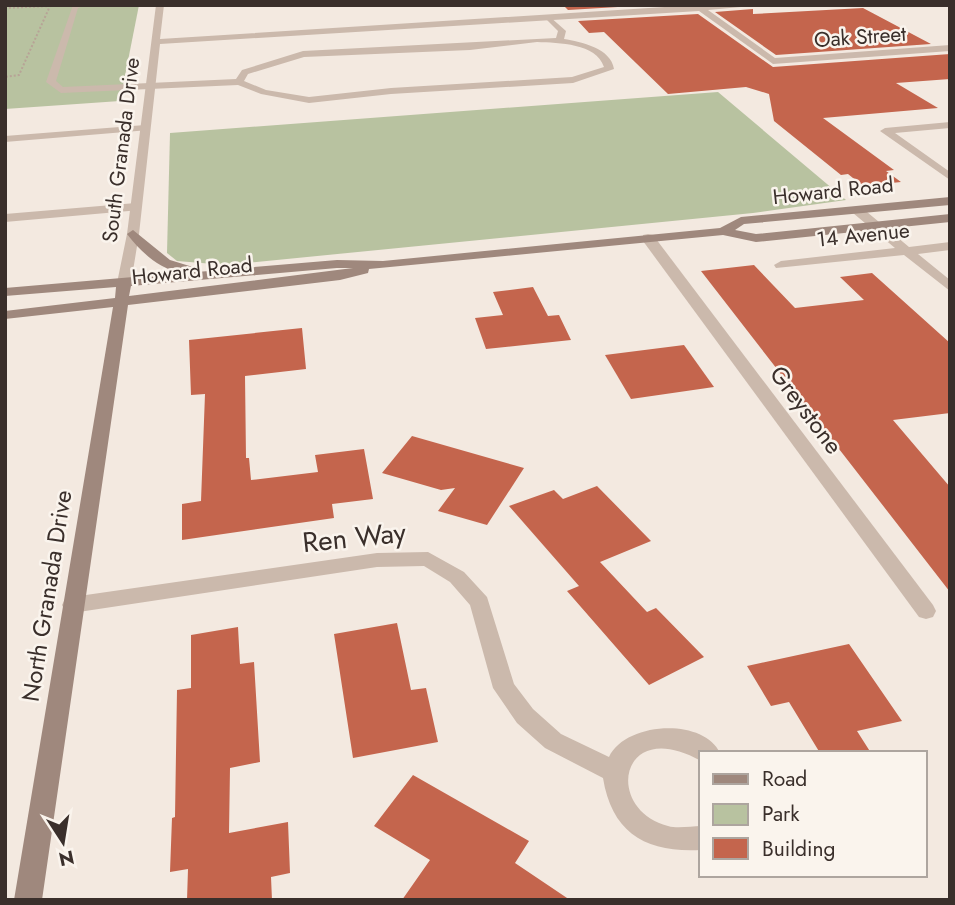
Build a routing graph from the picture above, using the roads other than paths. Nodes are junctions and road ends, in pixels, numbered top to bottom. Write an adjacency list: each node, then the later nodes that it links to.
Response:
1 (82, 5): 11 (street)
2 (160, 5): 8 (street, South Granada Drive)
3 (533, 5): 6 (street)
4 (759, 5): 5 (street)
5 (699, 7): 6 (street); 9 (street, Oak Street)
6 (549, 18): 7 (street); 8 (street)
7 (559, 40): 10 (street); 10 (street)
8 (156, 42): 11 (street, South Granada Drive)
9 (950, 48)
10 (239, 82): 11 (street)
11 (149, 88): 13 (street, South Granada Drive)
12 (950, 125): 15 (street)
13 (145, 128): 14 (street); 17 (street, South Granada Drive)
14 (5, 139)
15 (950, 177)
16 (950, 201): 18 (main road, Howard Road)
17 (136, 207): 19 (street); 23 (street, South Granada Drive)
18 (857, 210): 21 (street); 22 (main road, Howard Road)
19 (5, 218)
20 (950, 218): 21 (main road, Howard Road)
21 (876, 226): 22 (main road, Howard Road); 26 (street)
22 (723, 231): 24 (main road, Howard Road)
23 (133, 234): 29 (main road); 32 (street, South Granada Drive)
24 (648, 238): 27 (main road, Howard Road); 35 (street, Greystone)
25 (950, 246): 26 (street, 14 Avenue)
26 (908, 251): 28 (street, 14 Avenue); 30 (street)
27 (383, 265): 29 (main road, Howard Road); 32 (main road, Howard Road)
28 (781, 265)
29 (261, 271): 32 (main road, Howard Road)
30 (950, 287)
31 (5, 292): 32 (main road, Howard Road)
32 (122, 292): 33 (main road, Howard Road); 34 (main road, North Granada Drive)
33 (5, 315)
34 (72, 606): 37 (street, Ren Way); 39 (main road, North Granada Drive)
35 (926, 611)
36 (706, 751): 37 (street)
37 (615, 772): 38 (street)
38 (699, 838)
39 (28, 900)

